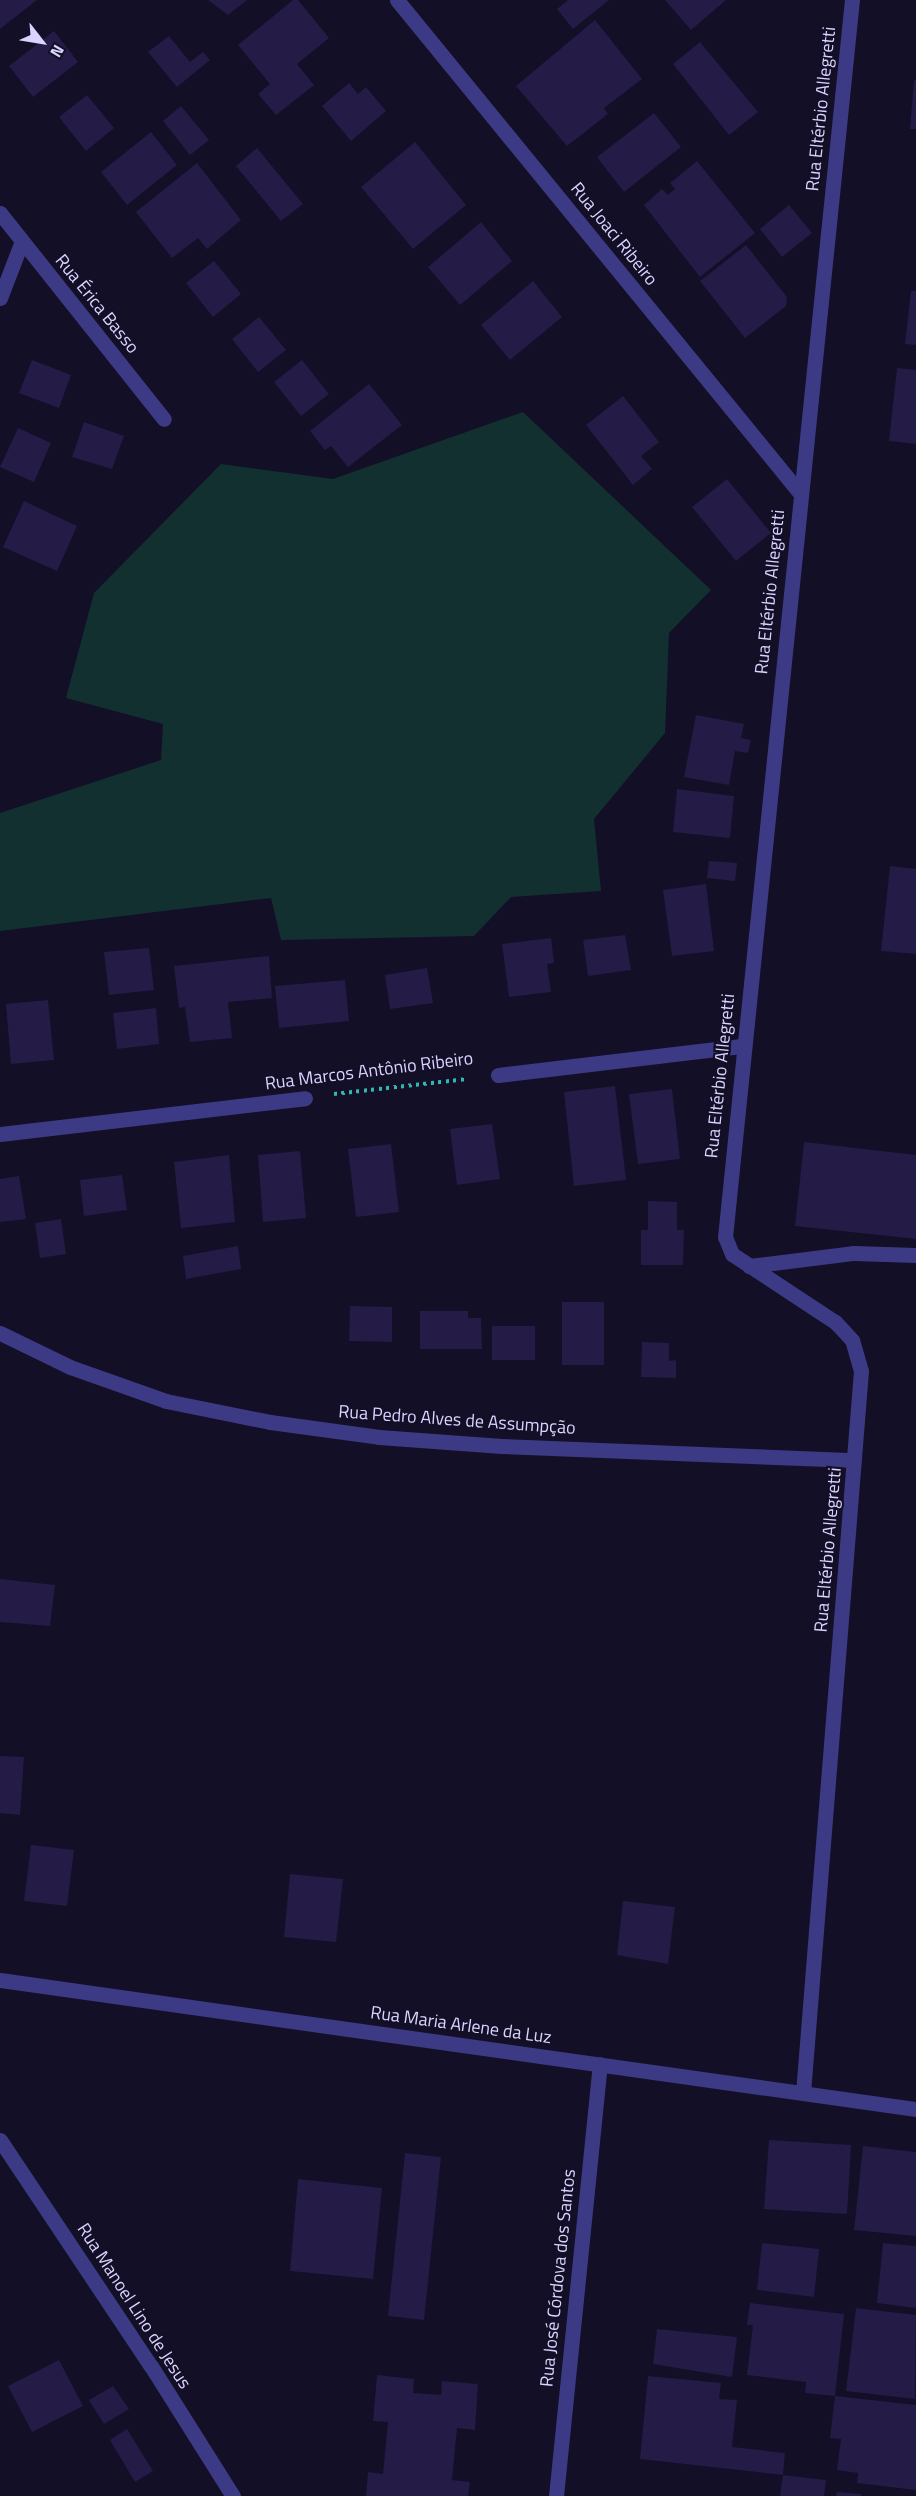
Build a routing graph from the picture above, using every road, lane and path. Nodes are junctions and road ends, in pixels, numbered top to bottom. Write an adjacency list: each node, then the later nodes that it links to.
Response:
1 (398, 0): 7 (street, Rua Joaci Ribeiro)
2 (852, 0): 7 (street, Rua Eltérbio Allegretti)
3 (0, 213): 4 (street, Rua Érica Basso)
4 (22, 241): 5 (street); 6 (street, Rua Érica Basso)
5 (0, 298)
6 (164, 419)
7 (800, 493): 8 (street, Rua Eltérbio Allegretti)
8 (743, 1046): 9 (street, Rua Marcos Antônio Ribeiro); 13 (street, Rua Eltérbio Allegretti)
9 (498, 1075): 10 (path, Rua Marcos Antônio Ribeiro)
10 (305, 1098): 11 (street, Rua Marcos Antônio Ribeiro)
11 (0, 1134)
12 (916, 1255): 13 (street)
13 (749, 1266): 15 (street, Rua Eltérbio Allegretti)
14 (0, 1333): 15 (street, Rua Pedro Alves de Assumpção)
15 (855, 1460): 18 (street, Rua Eltérbio Allegretti)
16 (0, 1980): 17 (street, Rua Maria Arlene da Luz)
17 (600, 2064): 18 (street, Rua Maria Arlene da Luz); 22 (street, Rua José Córdova dos Santos)
18 (803, 2093): 19 (street, Rua Maria Arlene da Luz)
19 (916, 2109)
20 (0, 2140): 21 (street, Rua Manoel Lino de Jesus)
21 (233, 2496)
22 (556, 2496)

